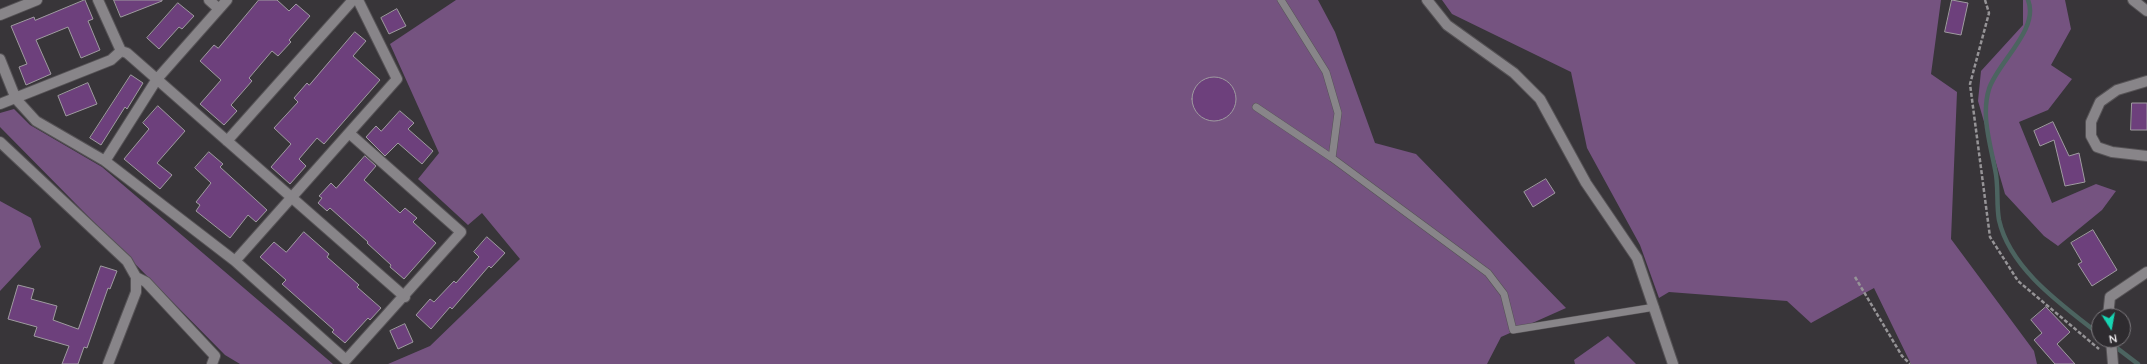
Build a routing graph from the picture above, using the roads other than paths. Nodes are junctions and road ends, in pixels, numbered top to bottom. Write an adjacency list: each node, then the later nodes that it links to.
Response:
1 (37, 0): 12 (street)
2 (98, 0): 13 (street)
3 (209, 0): 10 (street)
4 (227, 0): 10 (street)
5 (353, 0): 21 (street)
6 (358, 0): 20 (street)
7 (1282, 0): 24 (lane)
8 (1427, 0): 31 (street)
9 (2133, 0): 11 (street)
10 (219, 9): 15 (street)
11 (2147, 11)
12 (0, 15)
13 (121, 51): 15 (street); 17 (street)
14 (0, 59): 17 (street)
15 (157, 79): 21 (street); 25 (street)
16 (2147, 81): 23 (street)
17 (16, 99): 18 (street); 25 (street)
18 (0, 104)
19 (1256, 107): 24 (lane)
20 (349, 133): 26 (street); 30 (street)
21 (227, 141): 26 (street)
22 (0, 142): 29 (street)
23 (2147, 156)
24 (1332, 158): 31 (lane)
25 (105, 161): 27 (street)
26 (291, 198): 27 (street); 30 (street)
27 (235, 261): 30 (street)
28 (2147, 272): 32 (street)
29 (136, 278): 35 (street); 36 (street)
30 (404, 297)
31 (1655, 307): 37 (street)
32 (2109, 308)
33 (2111, 348): 34 (street)
34 (2113, 363)
35 (108, 364)
36 (212, 364)
37 (1673, 364)

